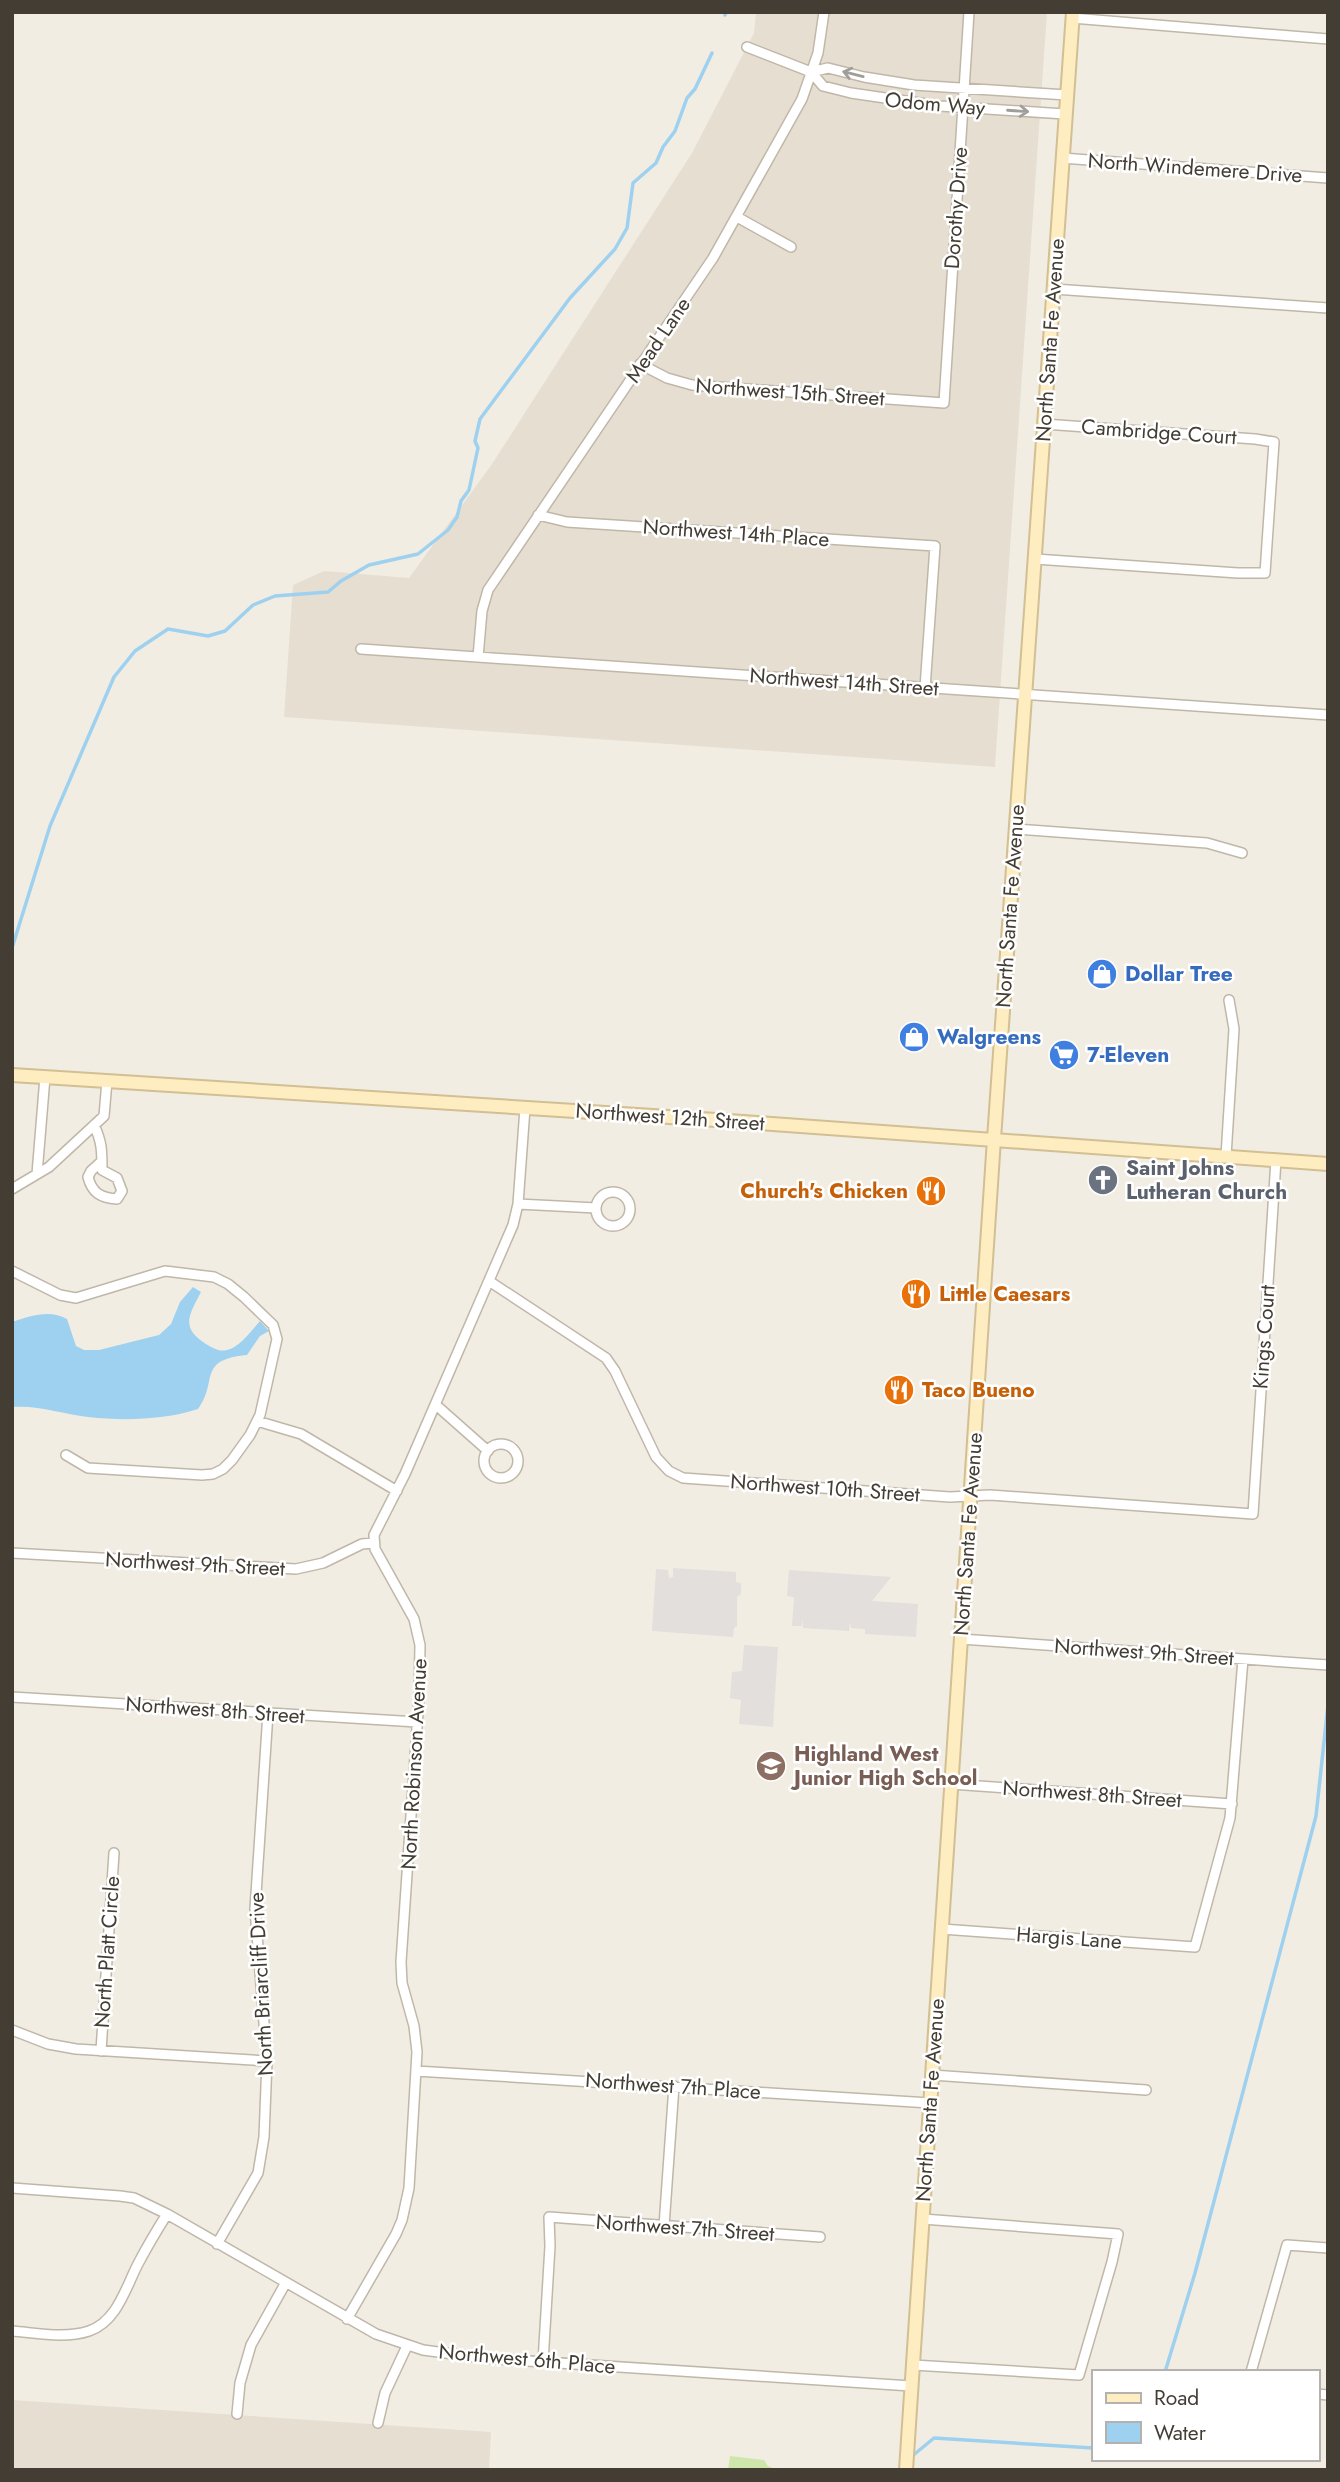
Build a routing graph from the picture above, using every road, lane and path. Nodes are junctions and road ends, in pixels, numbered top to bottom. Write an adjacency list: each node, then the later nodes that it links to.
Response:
1 (824, 12): 6 (street, Mead Lane)
2 (969, 12): 7 (street, Dorothy Drive)
3 (1072, 15): 4 (street); 8 (main road, North Santa Fe Avenue)
4 (1328, 39)
5 (747, 47): 6 (street, Odom Way)
6 (811, 72): 7 (street, Odom Way, one-way to 6); 9 (street, Odom Way); 13 (street, Mead Lane)
7 (964, 89): 8 (street, Odom Way); 9 (street, Dorothy Drive)
8 (1067, 95): 10 (main road, North Santa Fe Avenue)
9 (962, 107): 10 (street, Odom Way, one-way to 10); 18 (street, Dorothy Drive)
10 (1065, 114): 11 (main road, North Santa Fe Avenue)
11 (1062, 158): 12 (street, North Windemere Drive); 15 (main road, North Santa Fe Avenue)
12 (1328, 178)
13 (737, 217): 14 (street); 17 (street, Mead Lane)
14 (791, 247)
15 (1054, 289): 16 (street); 19 (main road, North Santa Fe Avenue)
16 (1328, 308)
17 (640, 364): 18 (street, Northwest 15th Street); 20 (street, Mead Lane)
18 (944, 403)
19 (1044, 424): 21 (main road, North Santa Fe Avenue); 21 (street, Cambridge Court)
20 (538, 515): 23 (street, Mead Lane); 24 (street, Northwest 14th Place)
21 (1035, 559): 25 (main road, North Santa Fe Avenue)
22 (361, 649): 23 (street, Northwest 14th Street)
23 (478, 657): 24 (street, Northwest 14th Street)
24 (925, 688): 25 (street, Northwest 14th Street)
25 (1025, 695): 26 (street, Northwest 14th Street); 27 (main road, North Santa Fe Avenue)
26 (1328, 715)
27 (1016, 829): 28 (street); 35 (main road, North Santa Fe Avenue)
28 (1242, 853)
29 (1229, 1000): 36 (street)
30 (12, 1075): 31 (main road, Northwest 12th Street)
31 (45, 1077): 32 (main road, Northwest 12th Street); 40 (street)
32 (107, 1081): 33 (main road, Northwest 12th Street); 34 (street)
33 (525, 1108): 35 (main road, Northwest 12th Street); 42 (street)
34 (94, 1125): 38 (street); 40 (street)
35 (994, 1139): 36 (main road, Northwest 12th Street); 51 (main road, North Santa Fe Avenue)
36 (1226, 1156): 37 (main road, Northwest 12th Street)
37 (1276, 1160): 39 (main road, Northwest 12th Street); 52 (street, Kings Court)
38 (102, 1161): 38 (street)
39 (1328, 1164)
40 (37, 1174): 41 (street)
41 (12, 1189)
42 (518, 1203): 43 (street); 45 (street)
43 (596, 1208)
44 (12, 1271): 47 (street)
45 (489, 1281): 46 (street); 51 (street, Northwest 10th Street)
46 (436, 1405): 48 (street); 50 (street)
47 (257, 1421): 49 (street); 50 (street)
48 (488, 1451)
49 (65, 1455)
50 (397, 1491): 53 (street)
51 (971, 1496): 52 (street, Northwest 10th Street); 55 (main road, North Santa Fe Avenue)
52 (1253, 1514)
53 (373, 1543): 54 (street, Northwest 9th Street); 60 (street, North Robinson Avenue)
54 (12, 1553)
55 (961, 1639): 56 (street, Northwest 9th Street); 61 (main road, North Santa Fe Avenue)
56 (1243, 1659): 57 (street, Northwest 9th Street); 62 (street)
57 (1323, 1665)
58 (12, 1697): 59 (street, Northwest 8th Street)
59 (268, 1713): 60 (street, Northwest 8th Street); 67 (street, North Briarcliff Drive)
60 (417, 1722): 68 (street, North Robinson Avenue)
61 (951, 1784): 62 (street, Northwest 8th Street); 64 (main road, North Santa Fe Avenue)
62 (1233, 1804): 64 (street, Hargis Lane)
63 (114, 1853): 66 (street, North Platt Circle)
64 (942, 1929): 69 (main road, North Santa Fe Avenue)
65 (12, 2029): 66 (street)
66 (101, 2051): 67 (street)
67 (267, 2061): 78 (street, North Briarcliff Drive)
68 (416, 2071): 70 (street, Northwest 7th Place); 81 (street, North Robinson Avenue)
69 (932, 2075): 71 (street); 72 (main road, North Santa Fe Avenue)
70 (674, 2086): 72 (street, Northwest 7th Place); 76 (street)
71 (1146, 2090)
72 (930, 2103): 75 (main road, North Santa Fe Avenue)
73 (12, 2188): 74 (street, Northwest 6th Place)
74 (167, 2214): 78 (street, Northwest 6th Place); 82 (street)
75 (923, 2220): 85 (main road, North Santa Fe Avenue); 85 (street)
76 (664, 2226): 77 (street, Northwest 7th Street); 84 (street, Northwest 7th Street)
77 (820, 2237)
78 (217, 2244): 80 (street, Northwest 6th Place)
79 (1328, 2248): 86 (street)
80 (285, 2284): 81 (street, Northwest 6th Place); 88 (street)
81 (347, 2319): 83 (street, Northwest 6th Place)
82 (12, 2331)
83 (407, 2346): 84 (street, Northwest 6th Place); 89 (street)
84 (543, 2362): 87 (street, Northwest 6th Place)
85 (913, 2365): 87 (main road, North Santa Fe Avenue)
86 (1252, 2370)
87 (911, 2386): 90 (main road, North Santa Fe Avenue)
88 (237, 2414)
89 (378, 2423)
90 (906, 2470)

